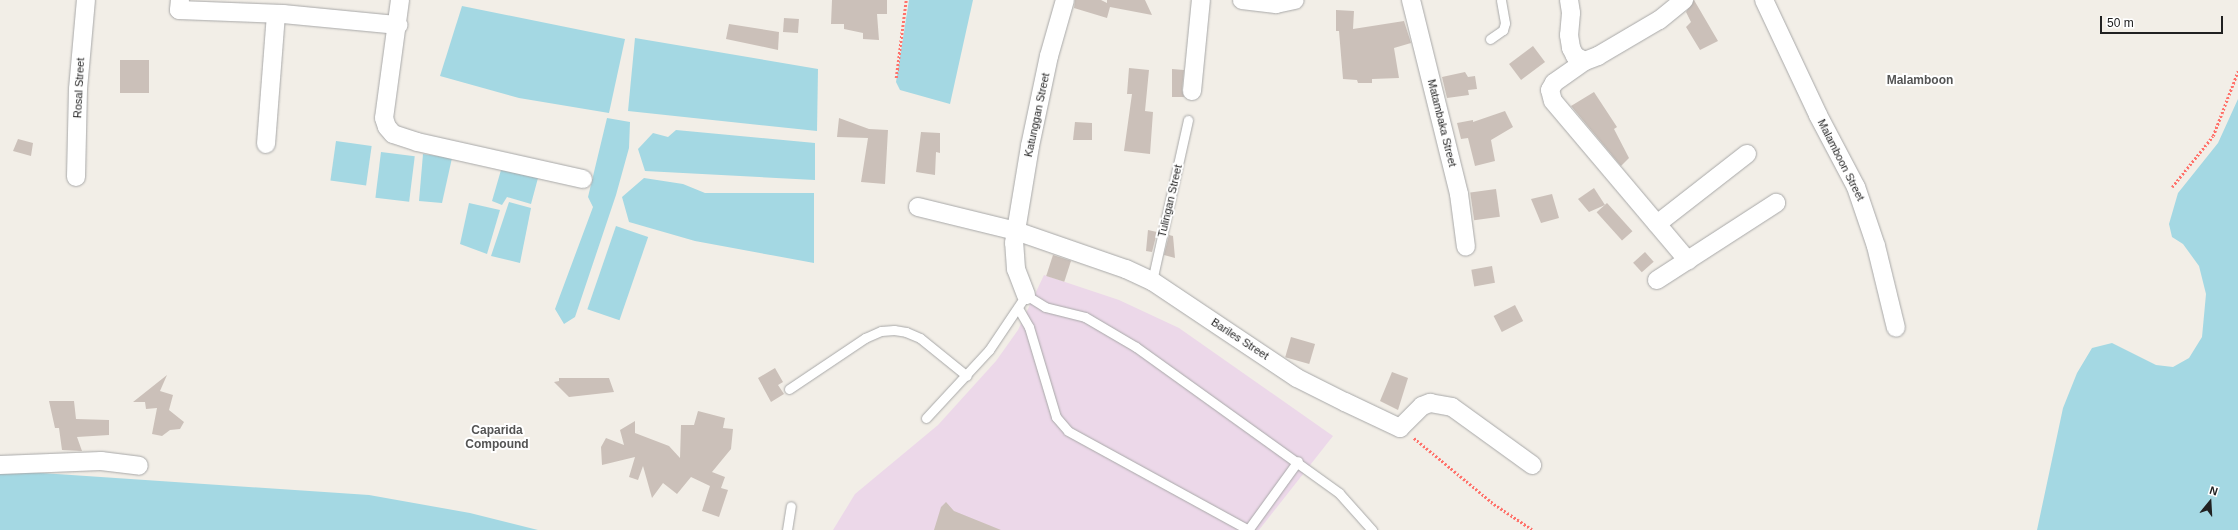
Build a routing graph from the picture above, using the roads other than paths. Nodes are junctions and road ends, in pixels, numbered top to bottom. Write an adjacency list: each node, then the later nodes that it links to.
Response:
1 (86, 0): 22 (street, Rosal Street)
2 (180, 0): 14 (street)
3 (400, 0): 15 (street)
4 (1065, 0): 27 (street, Katunggan Street)
5 (1201, 0): 18 (street)
6 (1242, 0): 13 (street)
7 (1295, 0): 13 (street)
8 (1411, 0): 28 (street, Matambaka Street)
9 (1501, 0): 16 (lane)
10 (1569, 0): 17 (street)
11 (1684, 0): 17 (street)
12 (1764, 0): 33 (street, Malamboon Street)
13 (1261, 2)
14 (281, 9): 15 (street); 20 (street)
15 (398, 25): 23 (street)
16 (1490, 39)
17 (1585, 61): 26 (street)
18 (1192, 91)
19 (1188, 120): 31 (lane, Tulingan Street)
20 (266, 144)
21 (1748, 154): 26 (street)
22 (76, 177)
23 (583, 179)
24 (1776, 203): 29 (street)
25 (918, 207): 27 (street, Bariles Street)
26 (1657, 224): 29 (street)
27 (1016, 231): 31 (street, Bariles Street); 32 (street, Katunggan Street)
28 (1466, 247)
29 (1688, 262): 30 (street)
30 (1657, 280)
31 (1152, 281): 39 (street, Bariles Street)
32 (1022, 301): 34 (lane); 37 (lane); 43 (lane)
33 (1896, 328)
34 (967, 376): 35 (lane); 36 (lane)
35 (788, 389)
36 (926, 418)
37 (1298, 461): 43 (lane); 44 (lane)
38 (0, 465): 40 (street)
39 (1532, 465)
40 (139, 466)
41 (791, 506): 42 (lane)
42 (787, 530)
43 (1249, 530)
44 (1372, 530)

